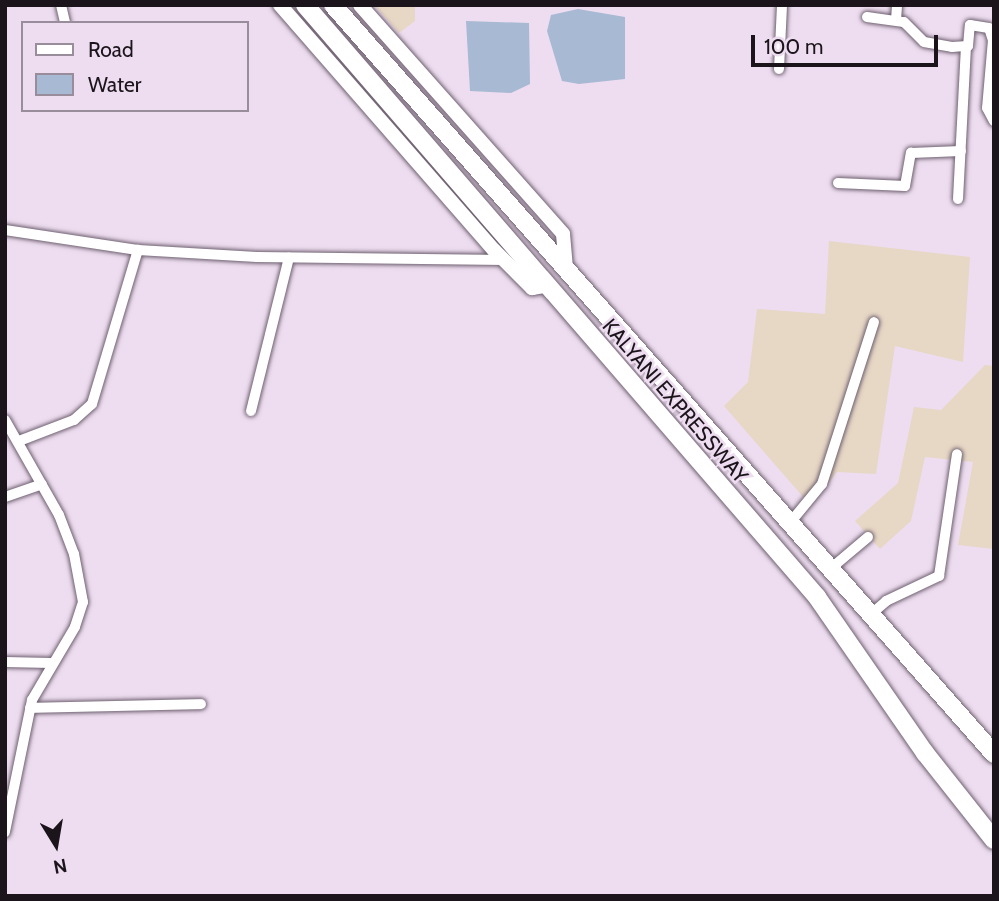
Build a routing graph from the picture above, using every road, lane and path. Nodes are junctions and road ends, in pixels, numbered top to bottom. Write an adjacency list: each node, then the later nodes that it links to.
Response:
1 (281, 5): 18 (street)
2 (305, 5): 20 (highway, KALYANI EXPRESSWAY)
3 (333, 5): 19 (highway, KALYANI EXPRESSWAY)
4 (360, 5): 19 (street)
5 (782, 5): 10 (street)
6 (897, 5): 8 (street)
7 (867, 17): 8 (street)
8 (896, 20): 9 (street)
9 (966, 47): 11 (street); 12 (street)
10 (779, 69)
11 (994, 121)
12 (961, 151): 13 (street); 14 (street)
13 (838, 183)
14 (958, 199)
15 (5, 230): 16 (street)
16 (138, 250): 17 (street); 24 (street)
17 (289, 258): 18 (street); 22 (street)
18 (505, 260): 20 (street)
19 (566, 271): 28 (highway, KALYANI EXPRESSWAY)
20 (544, 286): 38 (highway, KALYANI EXPRESSWAY)
21 (874, 322): 28 (street)
22 (251, 411)
23 (5, 420): 24 (street)
24 (19, 441): 26 (street)
25 (957, 454): 31 (street)
26 (42, 484): 27 (street); 33 (street)
27 (5, 497)
28 (789, 524): 30 (highway, KALYANI EXPRESSWAY)
29 (868, 537): 30 (street)
30 (829, 570): 31 (highway, KALYANI EXPRESSWAY)
31 (869, 616): 36 (highway, KALYANI EXPRESSWAY)
32 (5, 662): 33 (street)
33 (51, 663): 35 (street)
34 (201, 704): 35 (street)
35 (30, 708): 37 (street)
36 (990, 743)
37 (5, 832)
38 (994, 840)

